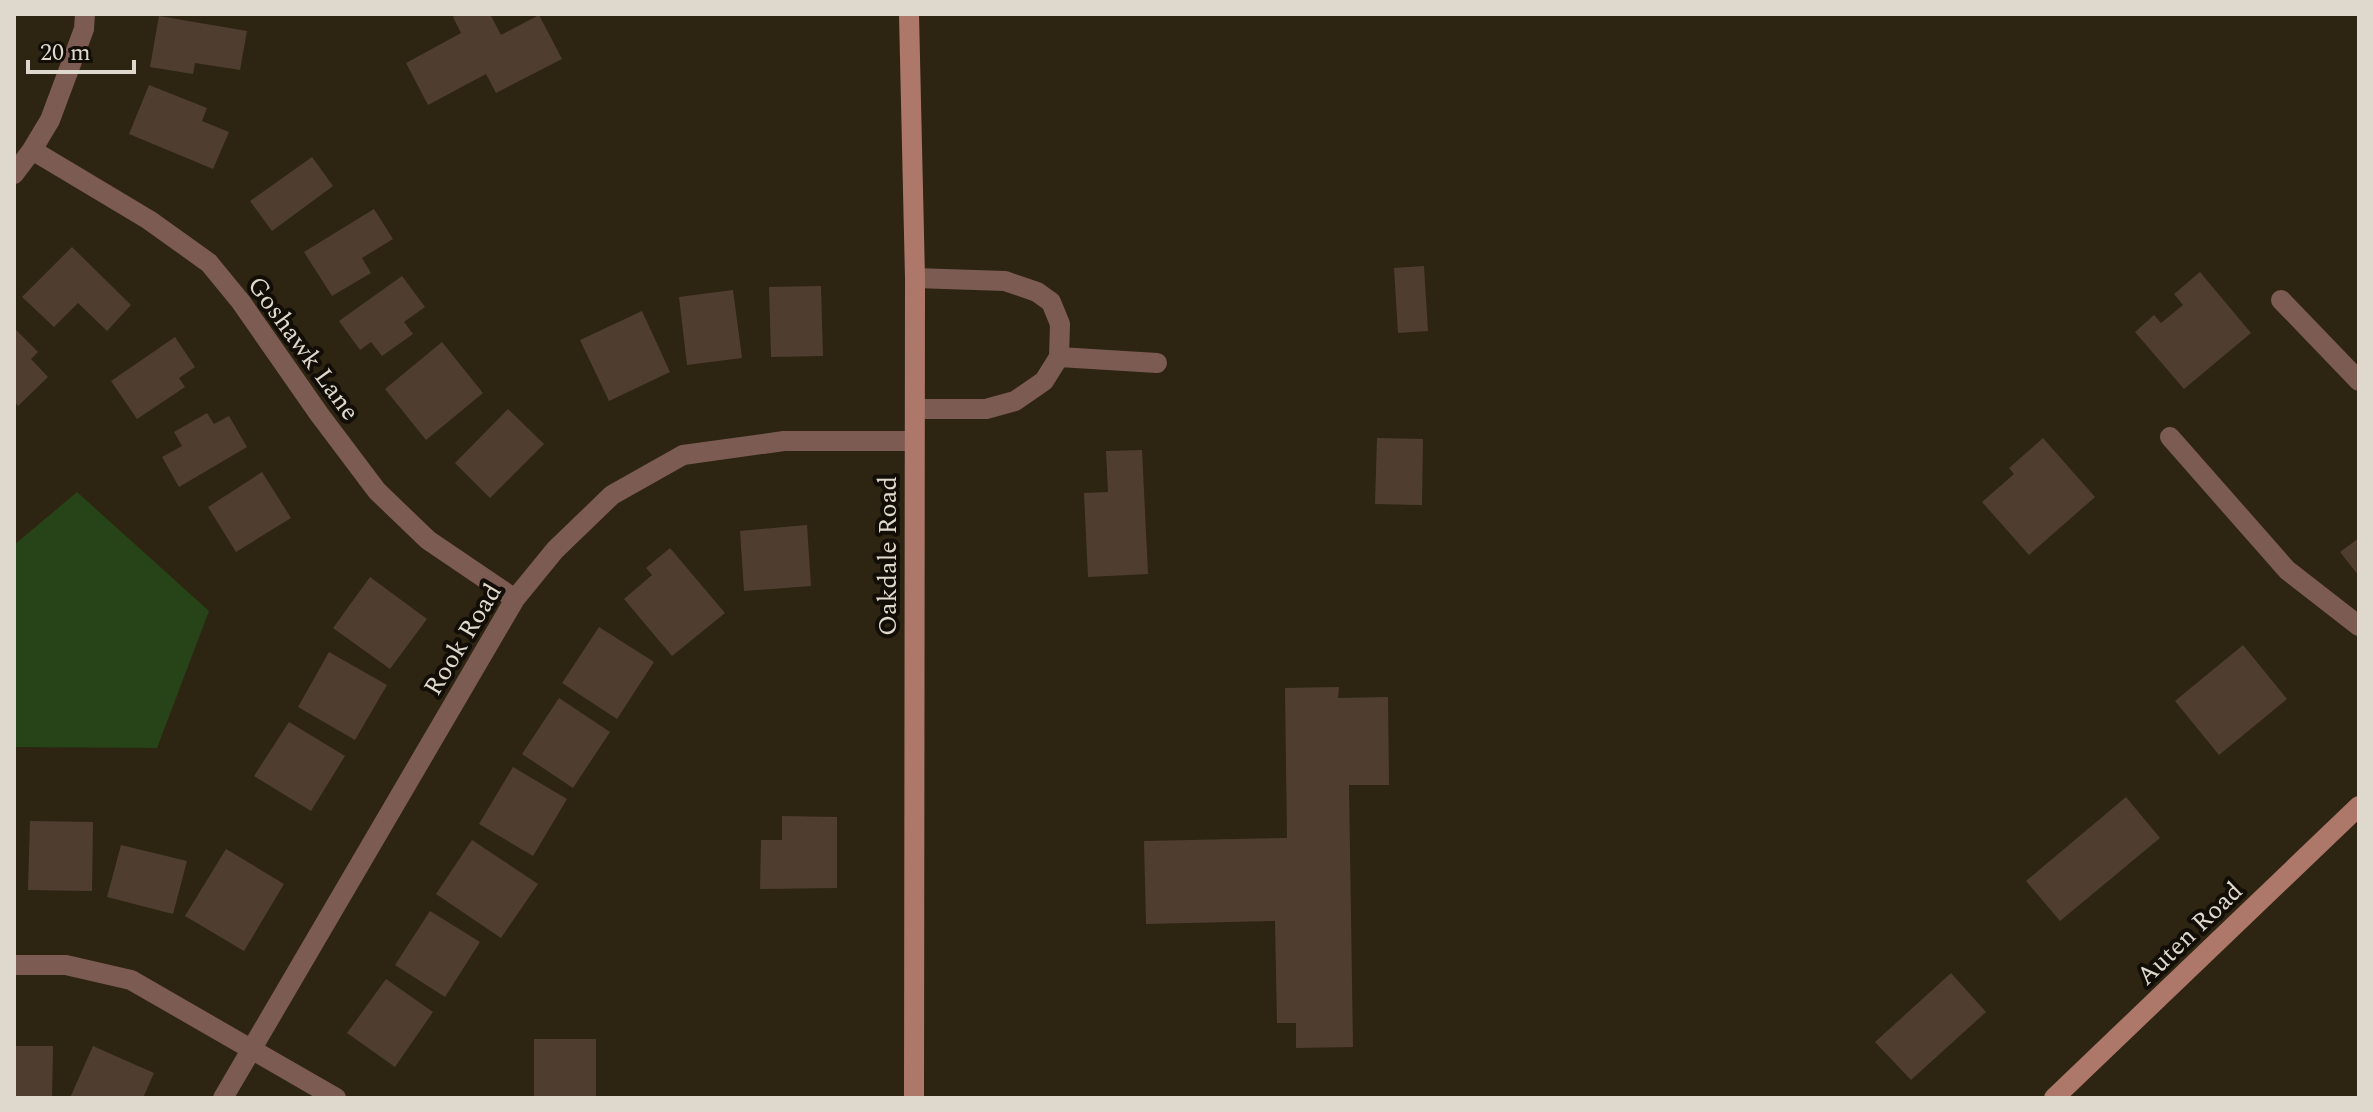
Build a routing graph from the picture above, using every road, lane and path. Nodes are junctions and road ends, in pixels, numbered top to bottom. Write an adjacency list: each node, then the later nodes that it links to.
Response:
1 (85, 14): 3 (street)
2 (909, 14): 5 (main road, Oakdale Road)
3 (32, 150): 4 (street); 13 (street, Goshawk Lane)
4 (14, 174)
5 (915, 278): 7 (street); 10 (main road, Oakdale Road)
6 (2281, 300): 9 (street)
7 (1059, 357): 8 (street); 10 (street)
8 (1157, 363)
9 (2359, 381)
10 (915, 409): 12 (main road, Oakdale Road)
11 (2170, 437): 14 (street)
12 (913, 441): 13 (street, Rook Road); 20 (main road, Oakdale Road)
13 (515, 599): 17 (street, Rook Road)
14 (2359, 626)
15 (2359, 806): 21 (main road, Auten Road)
16 (14, 965): 17 (street)
17 (251, 1047): 18 (street, Rook Road); 19 (street)
18 (223, 1098)
19 (336, 1098)
20 (914, 1098)
21 (2054, 1098)

